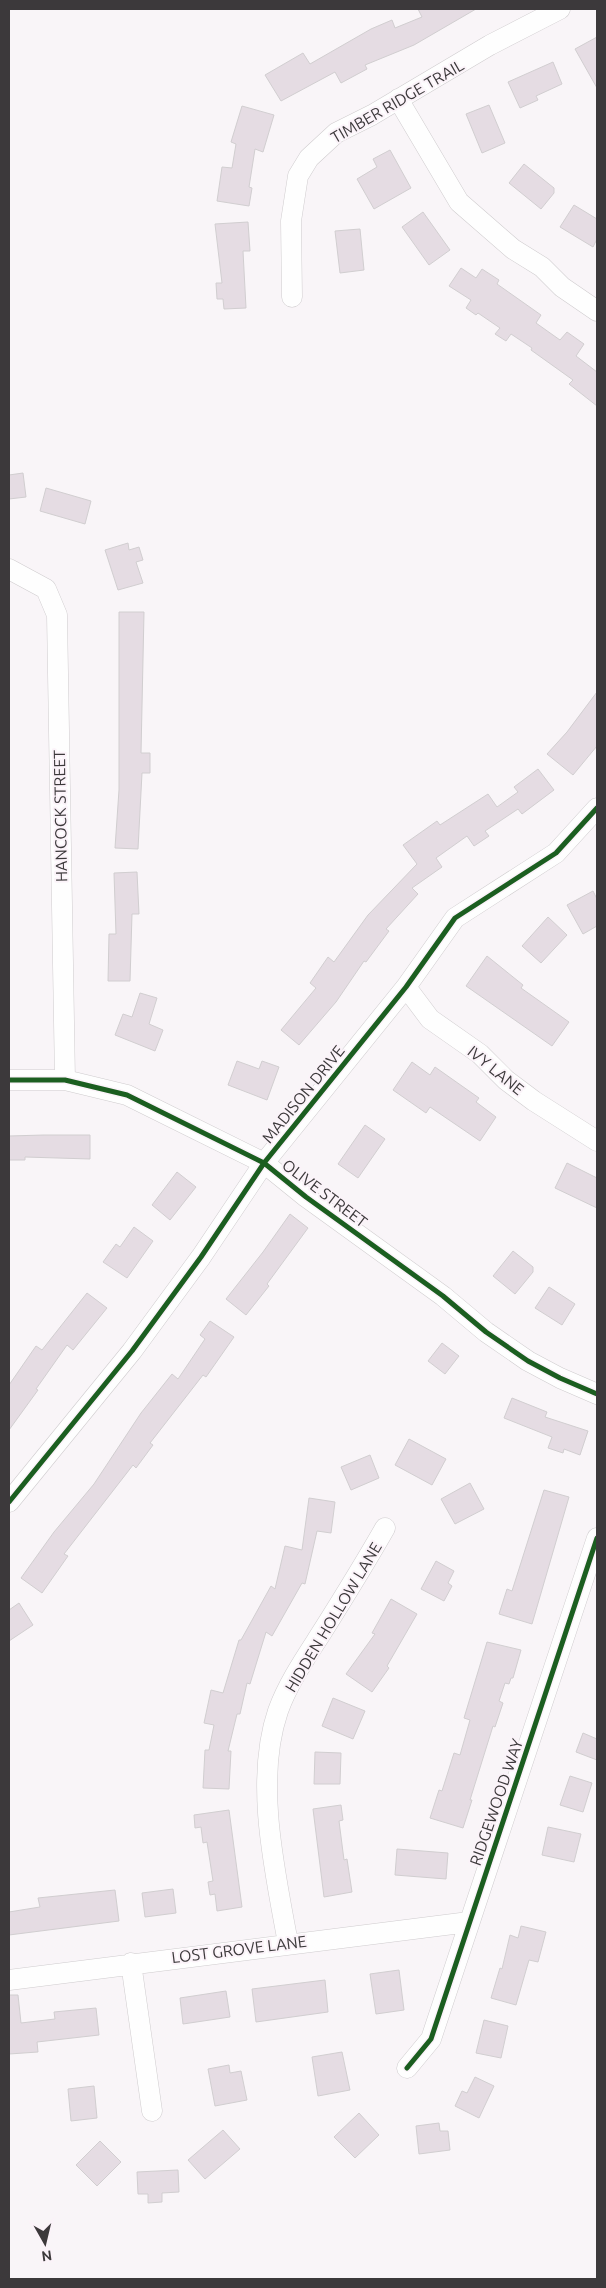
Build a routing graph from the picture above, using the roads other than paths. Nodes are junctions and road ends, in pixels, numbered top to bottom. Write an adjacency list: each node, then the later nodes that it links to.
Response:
1 (560, 9): 2 (street, TIMBER RIDGE TRAIL)
2 (398, 99): 3 (street, TIMBER RIDGE TRAIL); 4 (street)
3 (292, 296)
4 (597, 311)
5 (12, 571): 9 (street, HANCOCK STREET)
6 (597, 808): 7 (street, MADISON DRIVE)
7 (406, 987): 10 (street, IVY LANE); 11 (street, MADISON DRIVE)
8 (9, 1080): 9 (street, OLIVE STREET)
9 (65, 1080): 11 (street, OLIVE STREET)
10 (597, 1141)
11 (264, 1163): 12 (street, OLIVE STREET); 13 (street, MADISON DRIVE)
12 (597, 1394)
13 (9, 1502)
14 (386, 1528): 17 (street, HIDDEN HOLLOW LANE)
15 (597, 1538): 16 (street, RIDGEWOOD WAY)
16 (469, 1922): 17 (street, LOST GROVE LANE); 20 (street, RIDGEWOOD WAY)
17 (288, 1943): 18 (street, LOST GROVE LANE)
18 (131, 1963): 19 (street, LOST GROVE LANE); 21 (street)
19 (9, 1980)
20 (407, 2068)
21 (152, 2111)

